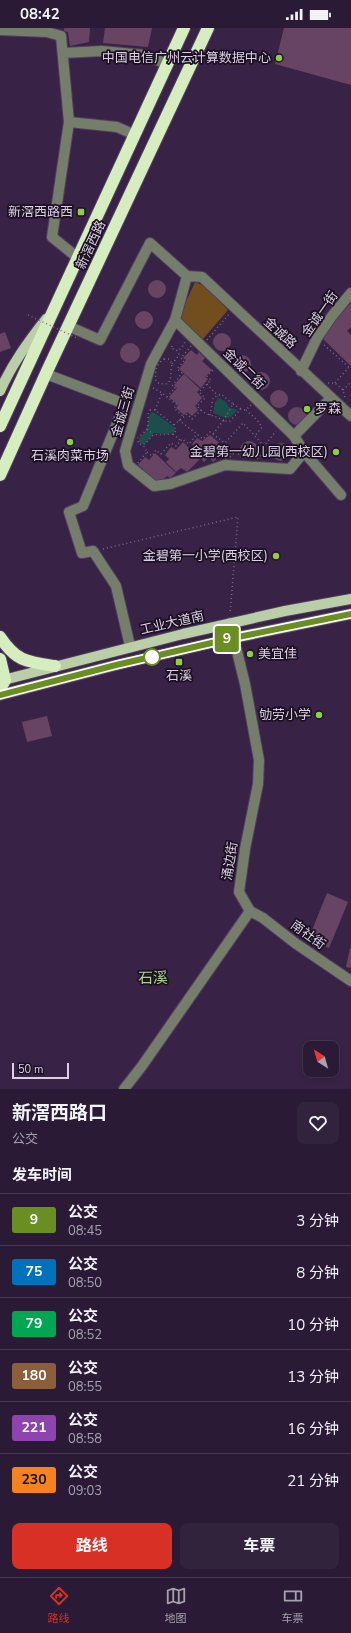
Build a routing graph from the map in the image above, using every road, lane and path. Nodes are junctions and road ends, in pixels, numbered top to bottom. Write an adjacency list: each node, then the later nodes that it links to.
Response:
1 (184, 28): 6 (highway, 新滘西路)
2 (208, 28): 16 (highway, 新滘西路)
3 (0, 30): 4 (street)
4 (58, 33): 5 (street)
5 (62, 53): 6 (street); 7 (street)
6 (167, 64): 8 (highway, 新滘西路)
7 (69, 122): 8 (street); 9 (street)
8 (135, 135): 9 (highway, 新滘西路)
9 (78, 258): 13 (highway, 新滘西路)
10 (187, 276): 12 (street, 金诚路); 15 (street, 金诚三街); 16 (street)
11 (351, 293): 18 (street, 金诚一街)
12 (234, 308): 21 (path); 29 (street, 金诚路)
13 (53, 310): 38 (main road); 56 (highway, 新滘西路)
14 (28, 315): 19 (path, bridge)
15 (175, 320): 21 (street, 金诚二街); 33 (street, 金诚三街)
16 (68, 326): 30 (highway, 新滘西路)
17 (184, 336): 22 (path)
18 (317, 338): 27 (path); 29 (street, 金诚一街)
19 (79, 339)
20 (173, 342): 23 (path)
21 (199, 343): 24 (path); 26 (street, 金诚二街)
22 (183, 345): 23 (path); 24 (path)
23 (178, 351): 25 (path)
24 (188, 351): 34 (path)
25 (172, 364): 31 (path); 31 (path)
26 (220, 364): 36 (path); 43 (street, 金诚二街)
27 (349, 367): 28 (path); 35 (path)
28 (351, 369)
29 (302, 371): 42 (street, 金诚路)
30 (46, 374): 69 (highway, 新滘西路); 71 (street)
31 (170, 380): 34 (path)
32 (351, 382): 37 (path)
33 (144, 383): 39 (path); 68 (street, 金诚三街)
34 (174, 383): 41 (path)
35 (334, 383)
36 (207, 384): 40 (path); 47 (path)
37 (343, 390)
38 (0, 391)
39 (162, 393): 41 (path); 46 (path)
40 (218, 396): 44 (path); 49 (path)
41 (167, 397): 51 (path)
42 (332, 398): 50 (street, 金诚路); 63 (street)
43 (256, 399): 48 (path); 54 (street, 金诚二街)
44 (233, 404): 45 (path); 53 (path)
45 (241, 409): 48 (path); 53 (path)
46 (155, 410): 55 (path); 57 (path)
47 (201, 410): 49 (path); 51 (path)
48 (246, 410): 62 (path)
49 (210, 415): 53 (path)
50 (351, 416)
51 (184, 417): 52 (path)
52 (179, 420): 55 (path); 61 (path)
53 (224, 420): 59 (path)
54 (282, 424): 62 (path); 63 (street, 金诚二街)
55 (174, 425): 58 (path)
56 (0, 426)
57 (147, 429): 60 (path); 65 (path)
58 (173, 434): 60 (path); 64 (path)
59 (213, 434): 61 (path); 62 (path)
60 (153, 435): 65 (path)
61 (196, 435): 64 (path)
62 (255, 436)
63 (294, 436): 67 (street)
64 (181, 441): 66 (path)
65 (143, 444): 66 (path)
66 (147, 452): 68 (path)
67 (304, 452): 68 (street); 70 (street)
68 (132, 469)
69 (0, 475)
70 (342, 495)
71 (93, 551): 74 (path); 77 (street)
72 (351, 599): 74 (main road, 工业大道南)
73 (351, 614): 76 (main road)
74 (230, 623): 76 (street, 涌边街); 77 (main road, 工业大道南)
75 (0, 637): 79 (highway)
76 (233, 638): 81 (main road); 82 (street, 涌边街)
77 (130, 646): 79 (main road, 工业大道南)
78 (0, 659): 80 (highway)
79 (55, 666): 80 (main road, 工业大道南)
80 (2, 683)
81 (0, 695)
82 (250, 911): 83 (street, 南社街); 84 (street)
83 (351, 981)
84 (124, 1089)

